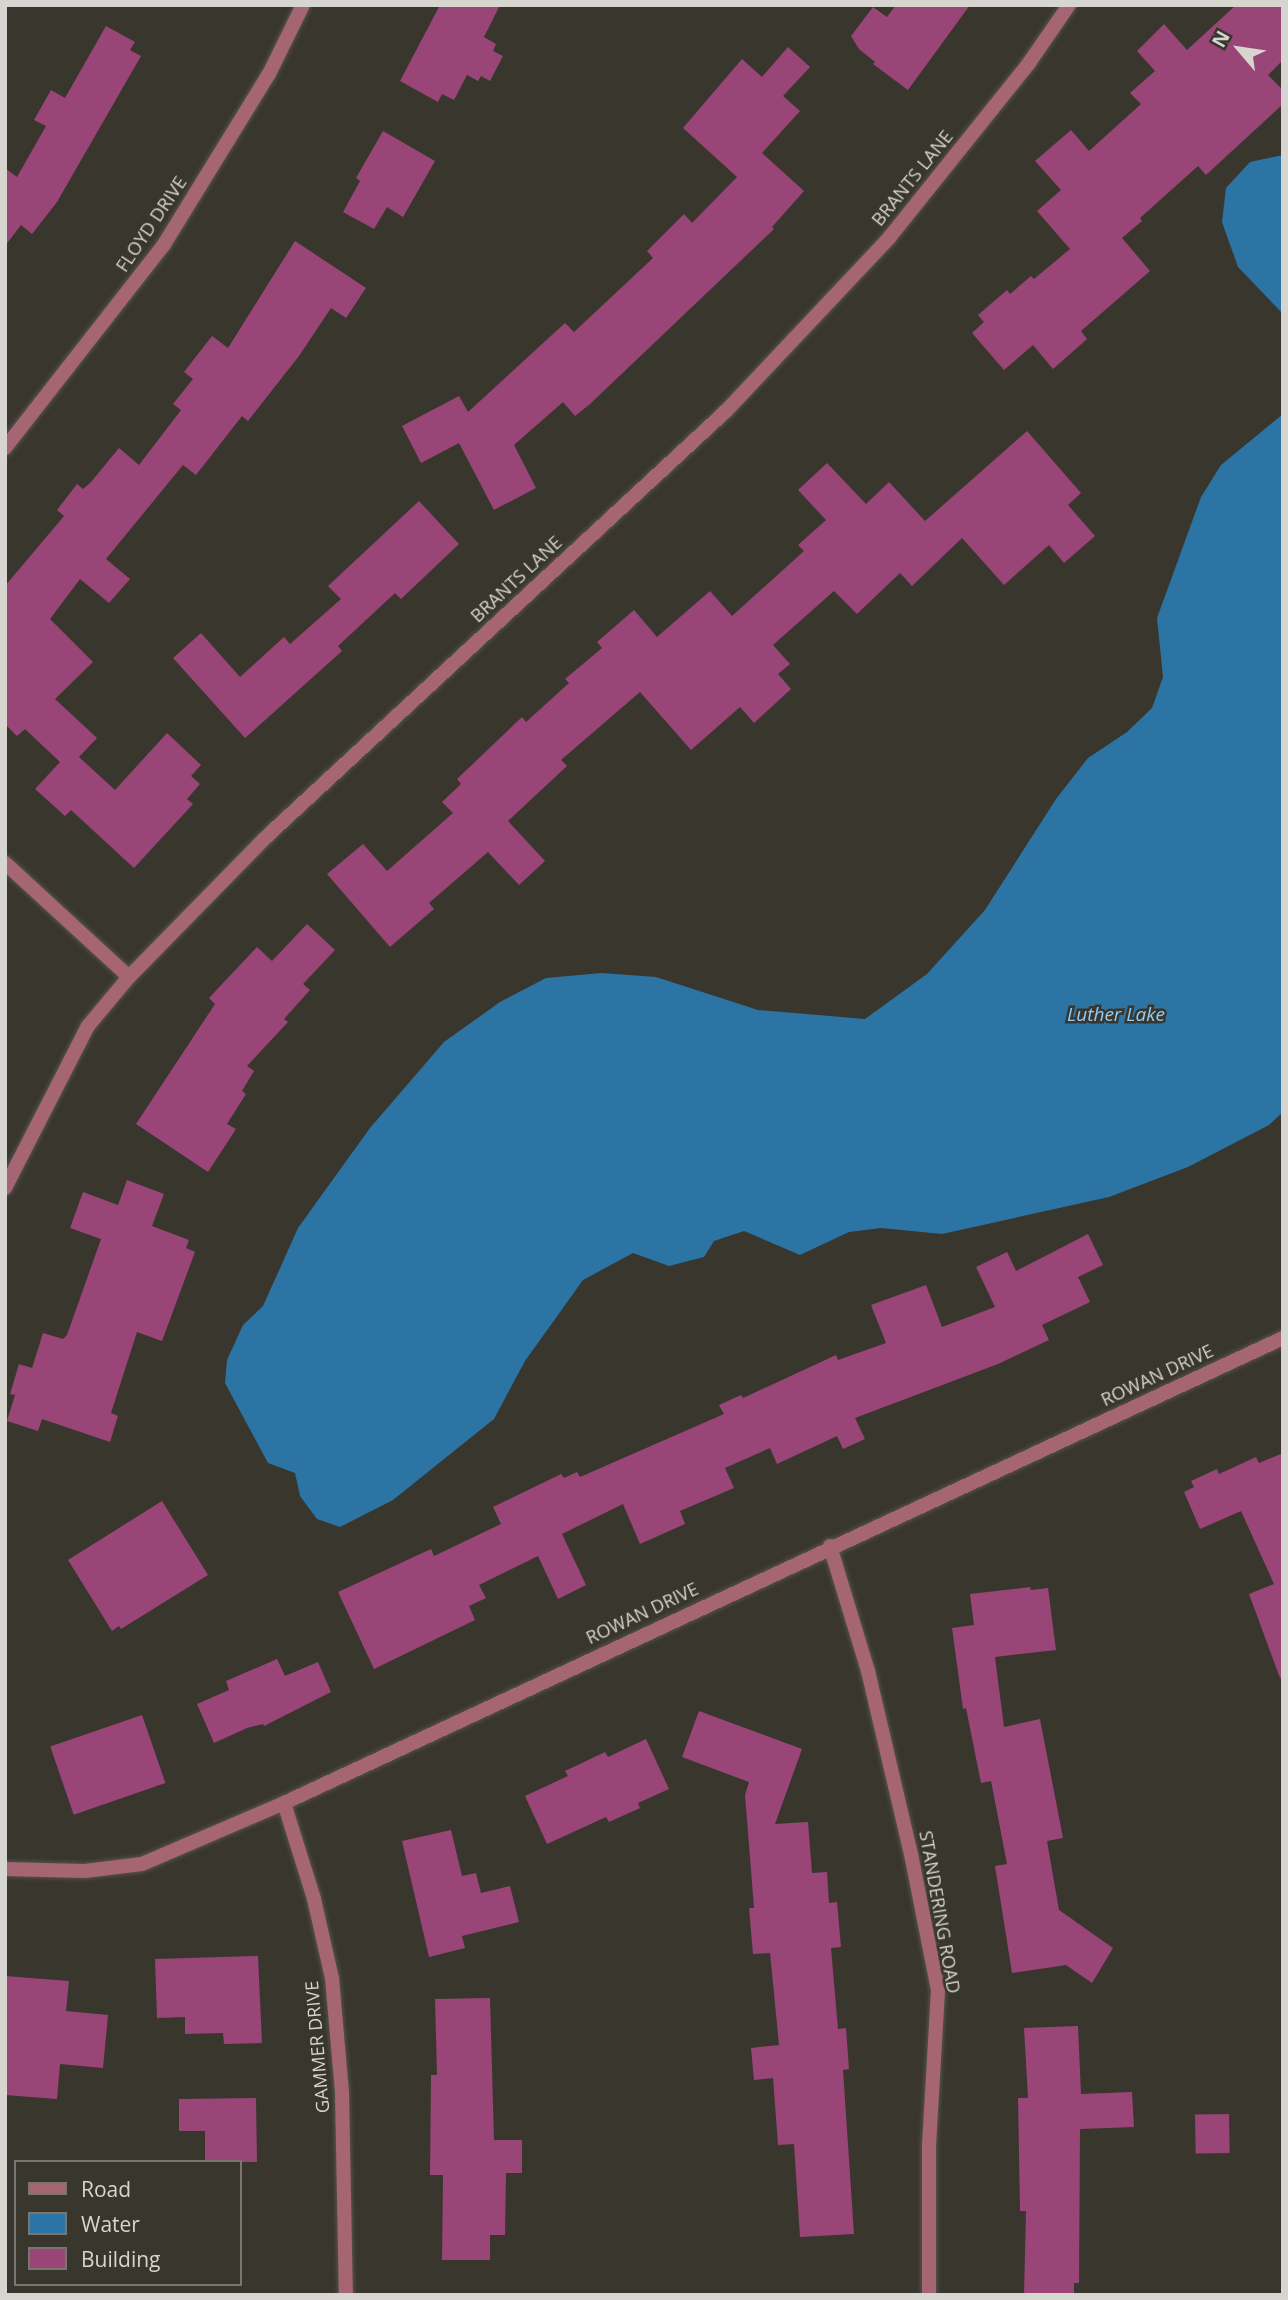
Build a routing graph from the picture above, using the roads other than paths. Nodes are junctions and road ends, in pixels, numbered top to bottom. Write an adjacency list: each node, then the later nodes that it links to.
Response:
1 (303, 5): 3 (street, FLOYD DRIVE)
2 (1069, 5): 5 (street, BRANTS LANE)
3 (5, 448)
4 (5, 863): 5 (street)
5 (129, 977): 6 (street, BRANTS LANE)
6 (5, 1188)
7 (1283, 1338): 8 (street, ROWAN DRIVE)
8 (830, 1546): 9 (street, ROWAN DRIVE); 12 (street, STANDERING ROAD)
9 (284, 1803): 10 (street, ROWAN DRIVE); 11 (street, GAMMER DRIVE)
10 (5, 1869)
11 (346, 2295)
12 (929, 2295)

